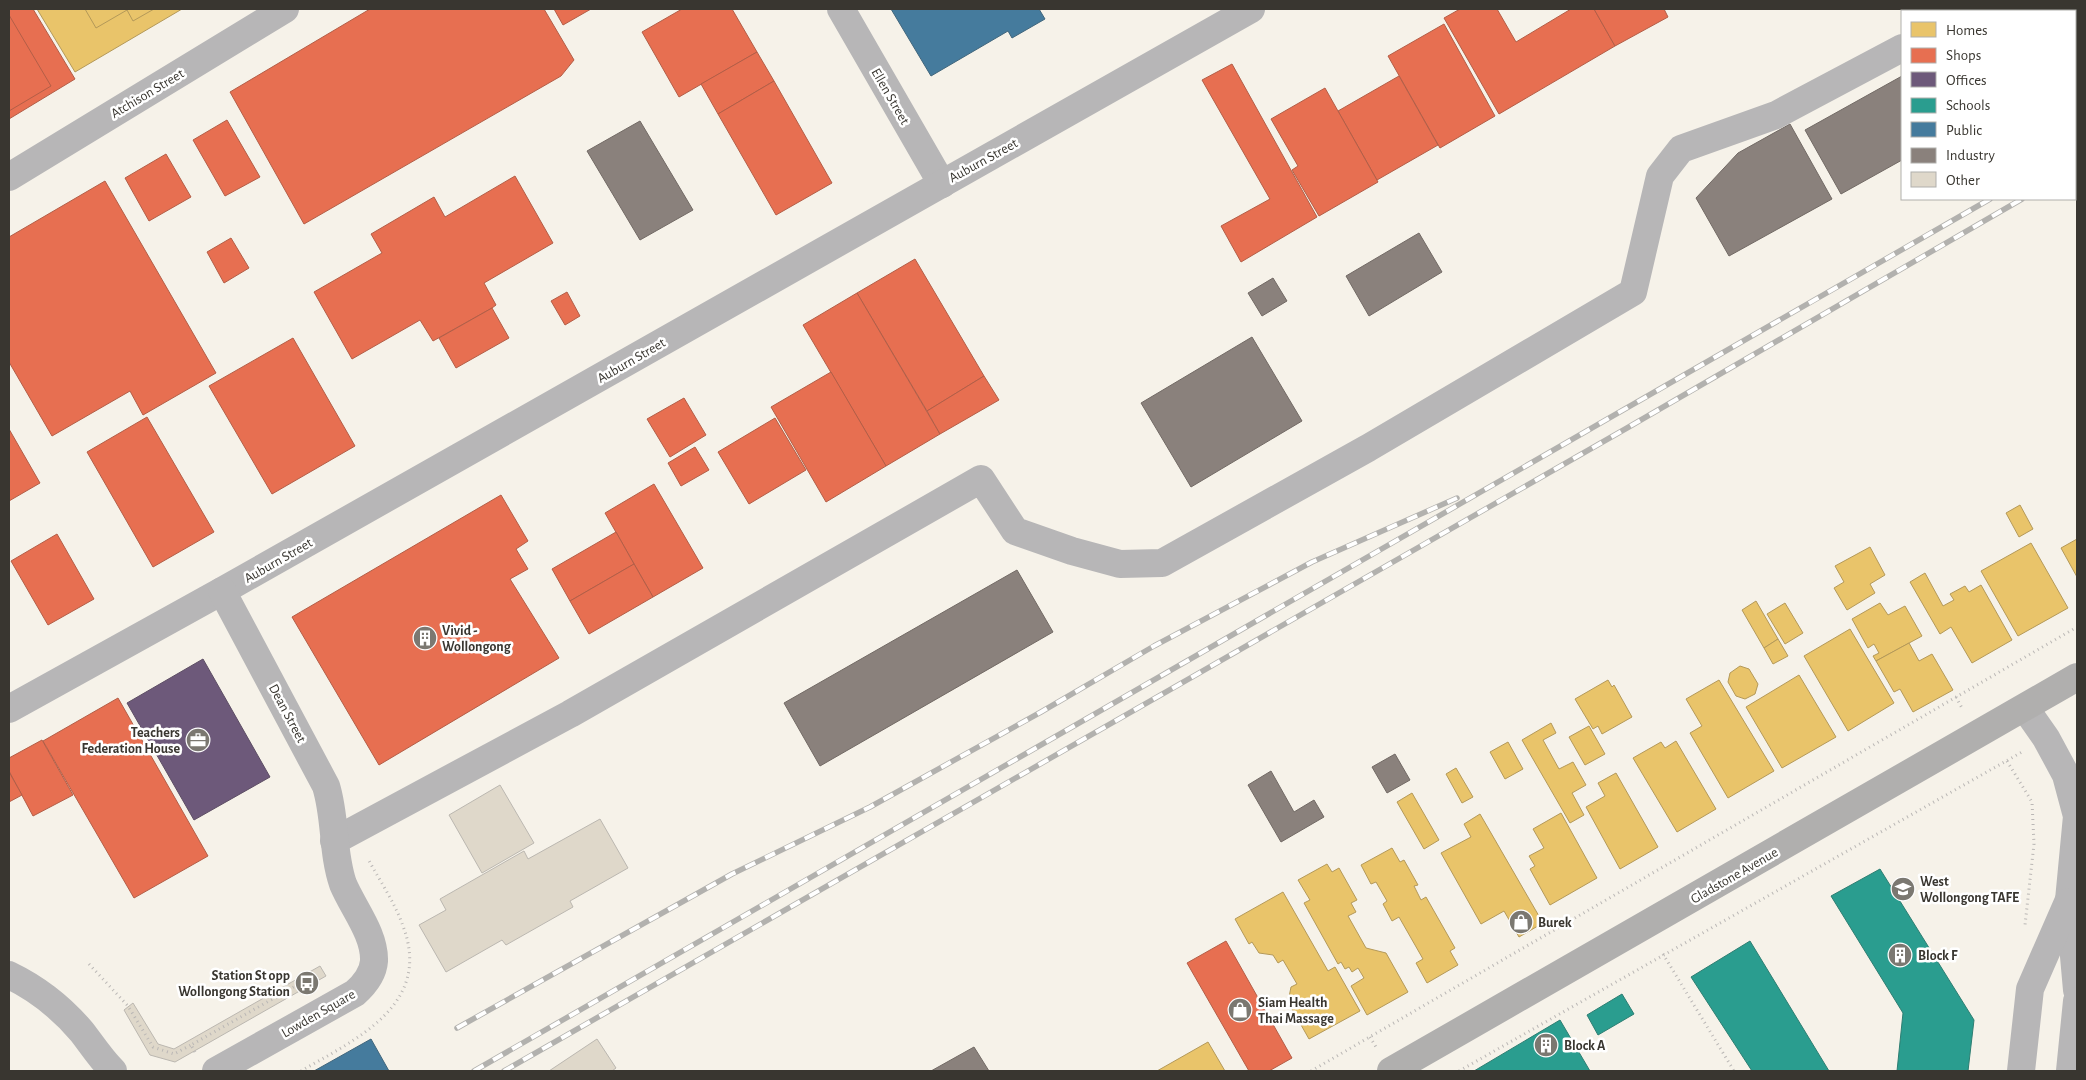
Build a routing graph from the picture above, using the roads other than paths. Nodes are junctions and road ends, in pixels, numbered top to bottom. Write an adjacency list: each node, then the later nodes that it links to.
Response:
1 (285, 9): 5 (street, Atchison Street)
2 (840, 9): 6 (street, Ellen Street)
3 (1251, 9): 6 (street, Auburn Street)
4 (1901, 49): 12 (street)
5 (9, 177)
6 (942, 184): 7 (street, Auburn Street)
7 (222, 592): 9 (street, Auburn Street); 12 (street, Dean Street)
8 (2077, 677): 10 (main road, Gladstone Avenue)
9 (9, 708)
10 (2025, 708): 11 (street); 19 (main road, Gladstone Avenue)
11 (2077, 816): 13 (street)
12 (334, 841): 17 (street, Lowden Square)
13 (2068, 900): 15 (street); 20 (street)
14 (9, 975): 18 (street)
15 (2077, 990)
16 (2077, 1000): 21 (street)
17 (207, 1065)
18 (114, 1071)
19 (1391, 1071)
20 (2021, 1071)
21 (2070, 1071)

